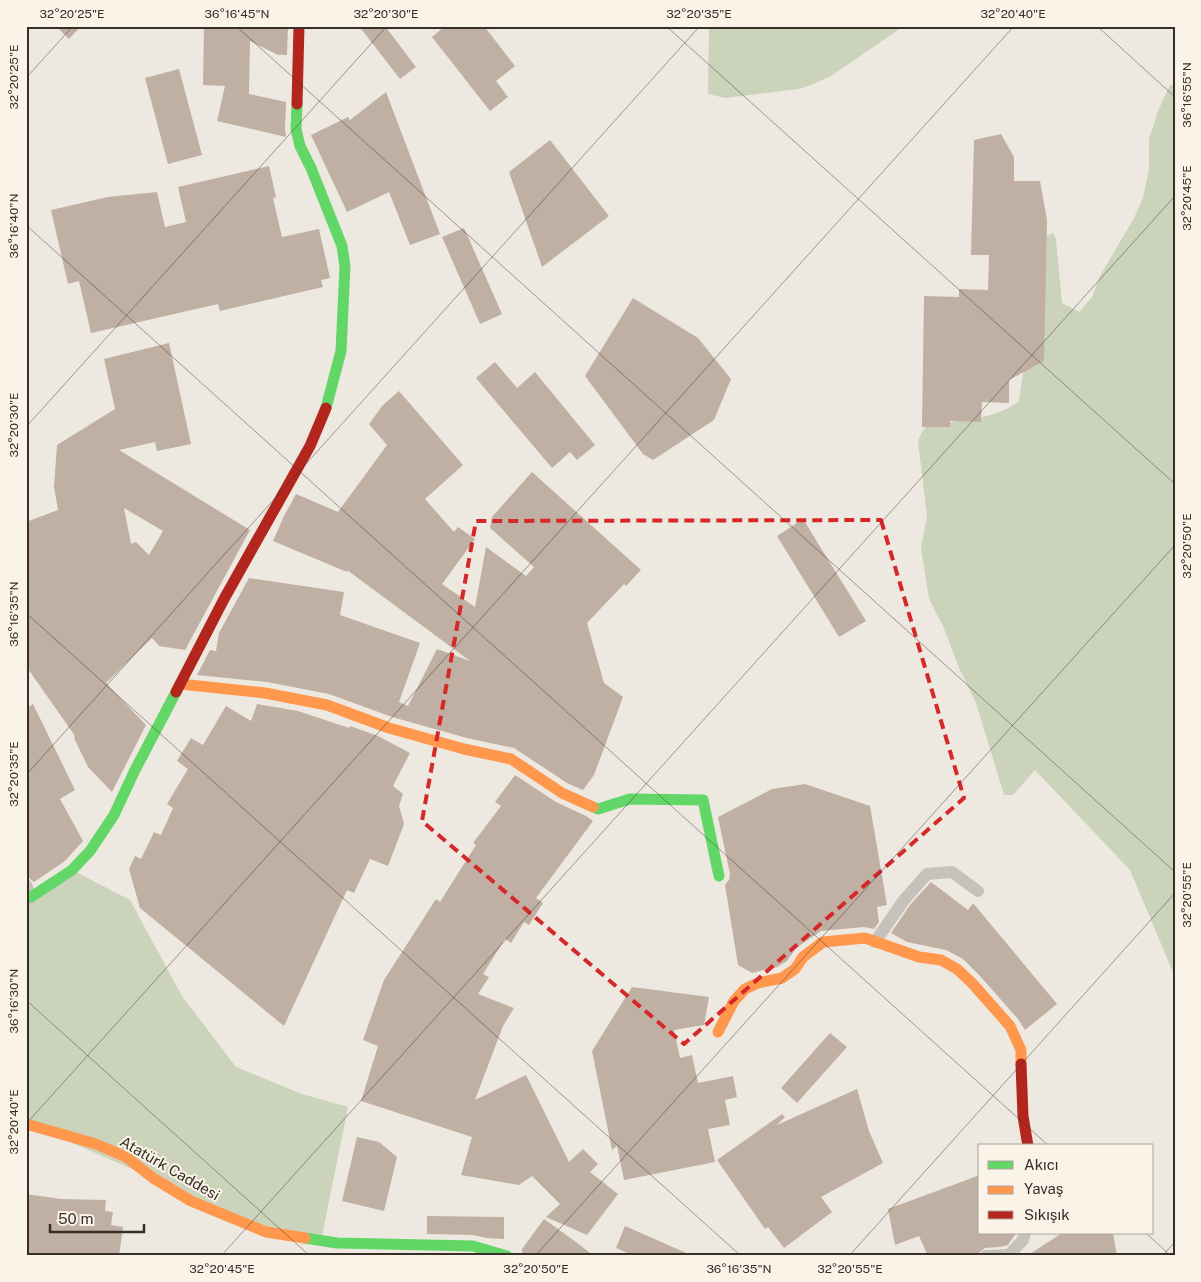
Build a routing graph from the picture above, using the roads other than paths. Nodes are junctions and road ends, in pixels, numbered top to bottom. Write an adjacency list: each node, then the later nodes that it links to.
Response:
1 (299, 26): 2 (street)
2 (180, 684): 3 (street); 5 (street)
3 (719, 876)
4 (978, 892): 6 (street)
5 (28, 894)
6 (875, 942): 7 (street); 9 (street)
7 (718, 1032)
8 (26, 1124): 12 (street, Atatürk Caddesi)
9 (1028, 1144)
10 (1025, 1234): 11 (street)
11 (1010, 1255): 13 (street)
12 (507, 1256)
13 (986, 1256)

